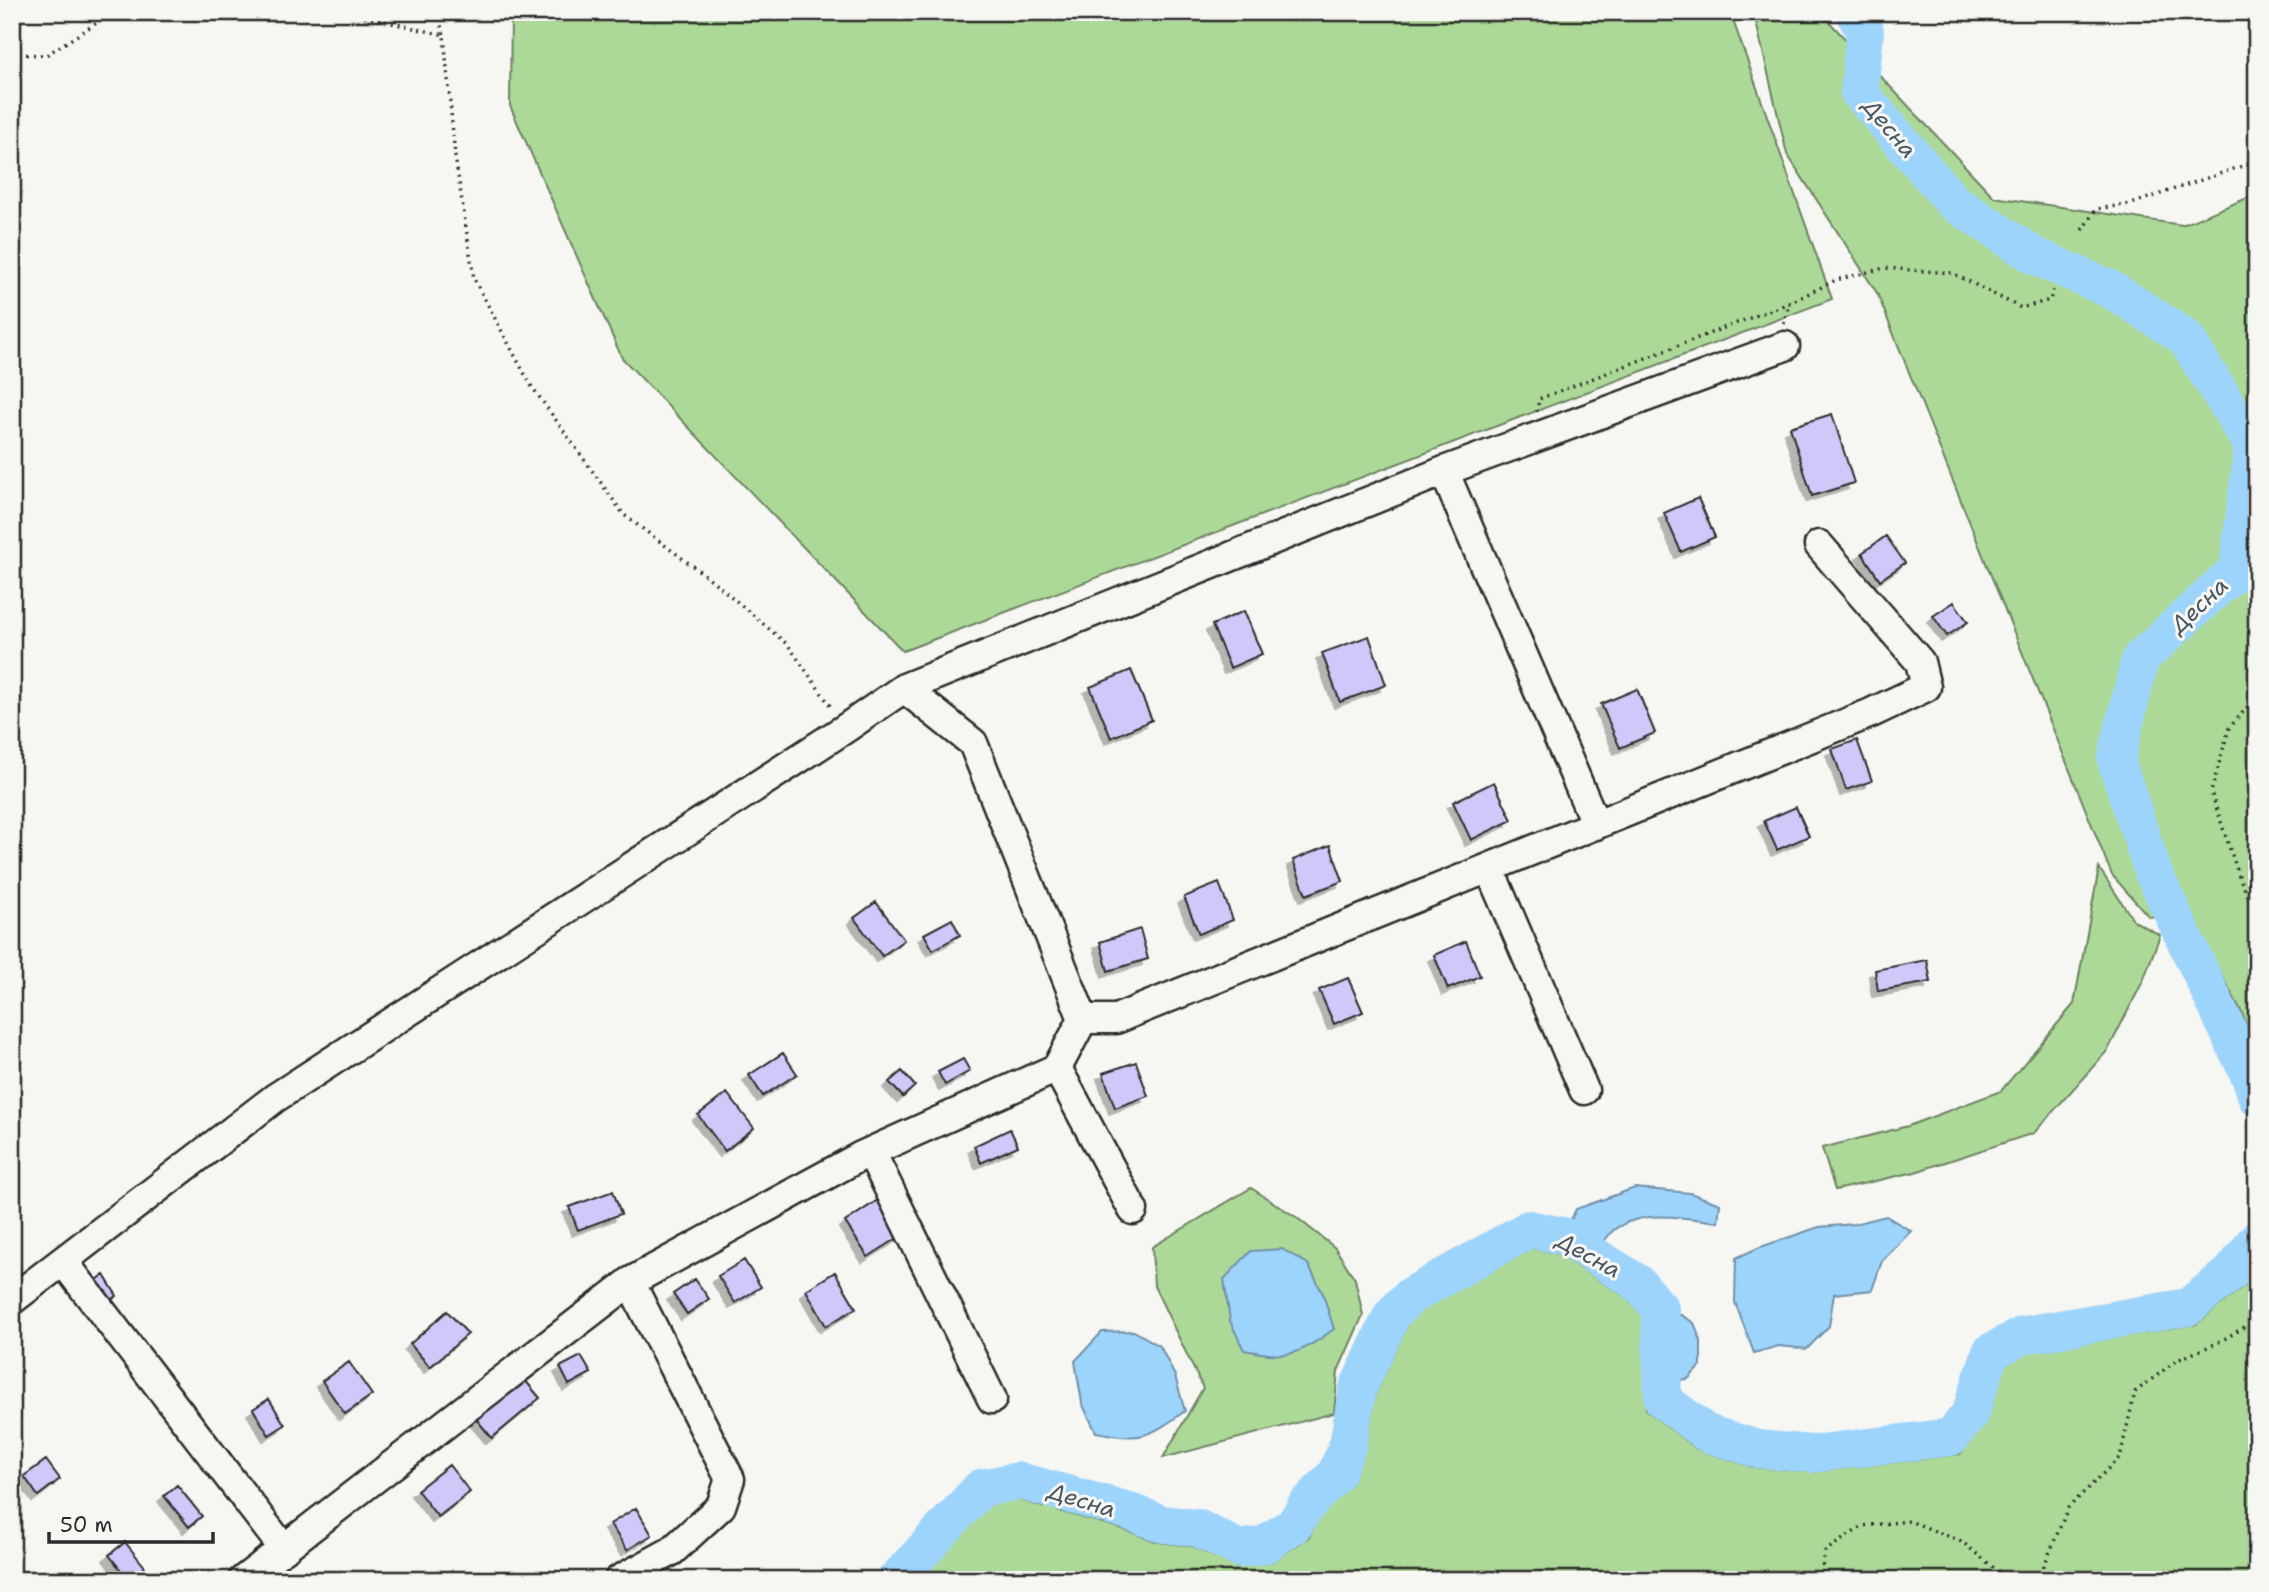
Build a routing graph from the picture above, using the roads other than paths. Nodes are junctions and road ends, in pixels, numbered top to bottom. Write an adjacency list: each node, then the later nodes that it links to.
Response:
1 (1785, 346): 2 (street)
2 (1444, 471): 4 (street); 5 (street)
3 (1819, 545): 5 (street)
4 (904, 688): 7 (street); 12 (street)
5 (1596, 825): 6 (street)
6 (1489, 868): 7 (street); 9 (street)
7 (1083, 1019): 8 (street)
8 (1057, 1068): 10 (street); 11 (street)
9 (1584, 1090)
10 (870, 1152): 13 (street); 15 (street)
11 (1133, 1210)
12 (63, 1261): 14 (street); 16 (street)
13 (630, 1282): 16 (street); 18 (street)
14 (12, 1300)
15 (992, 1399)
16 (284, 1549): 17 (street)
17 (243, 1580)
18 (619, 1580)

